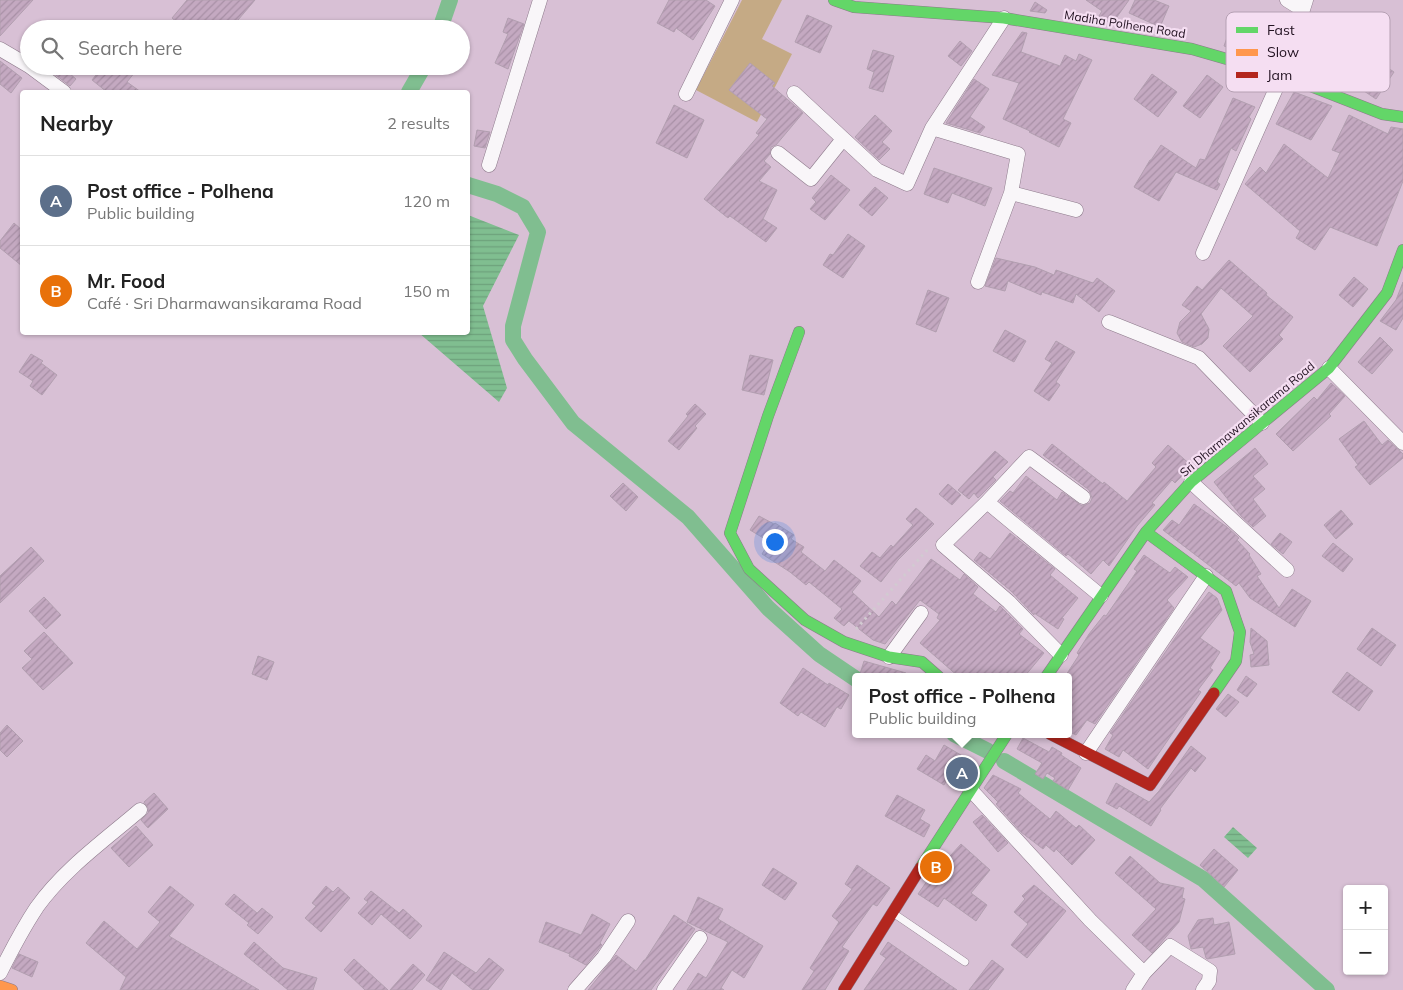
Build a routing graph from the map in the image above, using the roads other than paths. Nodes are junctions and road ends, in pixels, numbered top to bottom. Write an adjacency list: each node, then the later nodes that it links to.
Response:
1 (540, 0): 21 (street)
2 (732, 0): 16 (street)
3 (834, 0): 6 (main road, Madiha Polhena Road)
4 (1287, 0): 5 (street)
5 (1304, 5)
6 (935, 6): 7 (main road, Madiha Polhena Road)
7 (1004, 18): 9 (main road, Madiha Polhena Road); 18 (street)
8 (0, 49): 10 (street)
9 (1226, 59)
10 (20, 61)
11 (41, 75): 12 (street)
12 (61, 90)
13 (1274, 92): 25 (street)
14 (1326, 92): 17 (main road, Madiha Polhena Road)
15 (794, 93): 19 (street)
16 (686, 94)
17 (1403, 117)
18 (932, 128): 19 (street); 22 (street)
19 (843, 139): 20 (street)
20 (778, 153)
21 (489, 165)
22 (1011, 193): 23 (street); 26 (street)
23 (1076, 210)
24 (1403, 250): 29 (main road, Sri Dharmawansikarama Road)
25 (1203, 253)
26 (978, 282)
27 (1110, 322): 30 (street)
28 (799, 332): 41 (main road)
29 (1330, 368): 30 (main road, Sri Dharmawansikarama Road); 31 (street)
30 (1262, 423): 32 (main road, Sri Dharmawansikarama Road)
31 (1403, 443)
32 (1191, 482): 35 (main road, Sri Dharmawansikarama Road); 36 (street)
33 (1082, 496): 34 (street)
34 (987, 502): 38 (street); 40 (street)
35 (1146, 532): 37 (main road); 38 (main road, Sri Dharmawansikarama Road)
36 (1287, 570)
37 (1206, 576): 46 (street); 46 (main road)
38 (1101, 596): 40 (main road, Sri Dharmawansikarama Road)
39 (921, 613): 41 (street)
40 (1061, 655): 43 (main road, Sri Dharmawansikarama Road)
41 (889, 657): 42 (main road)
42 (934, 673)
43 (1049, 673)
44 (1003, 738): 47 (main road)
45 (1058, 738): 46 (main road)
46 (1086, 753)
47 (970, 789): 49 (main road); 53 (street)
48 (140, 810): 54 (street)
49 (892, 913): 52 (lane); 59 (main road)
50 (628, 921): 57 (street)
51 (700, 938): 58 (street)
52 (965, 962)
53 (1144, 973): 60 (street); 61 (street)
54 (0, 974)
55 (0, 986): 56 (main road)
56 (12, 990)
57 (575, 990)
58 (664, 990)
59 (844, 990)
60 (1133, 990)
61 (1203, 990)

